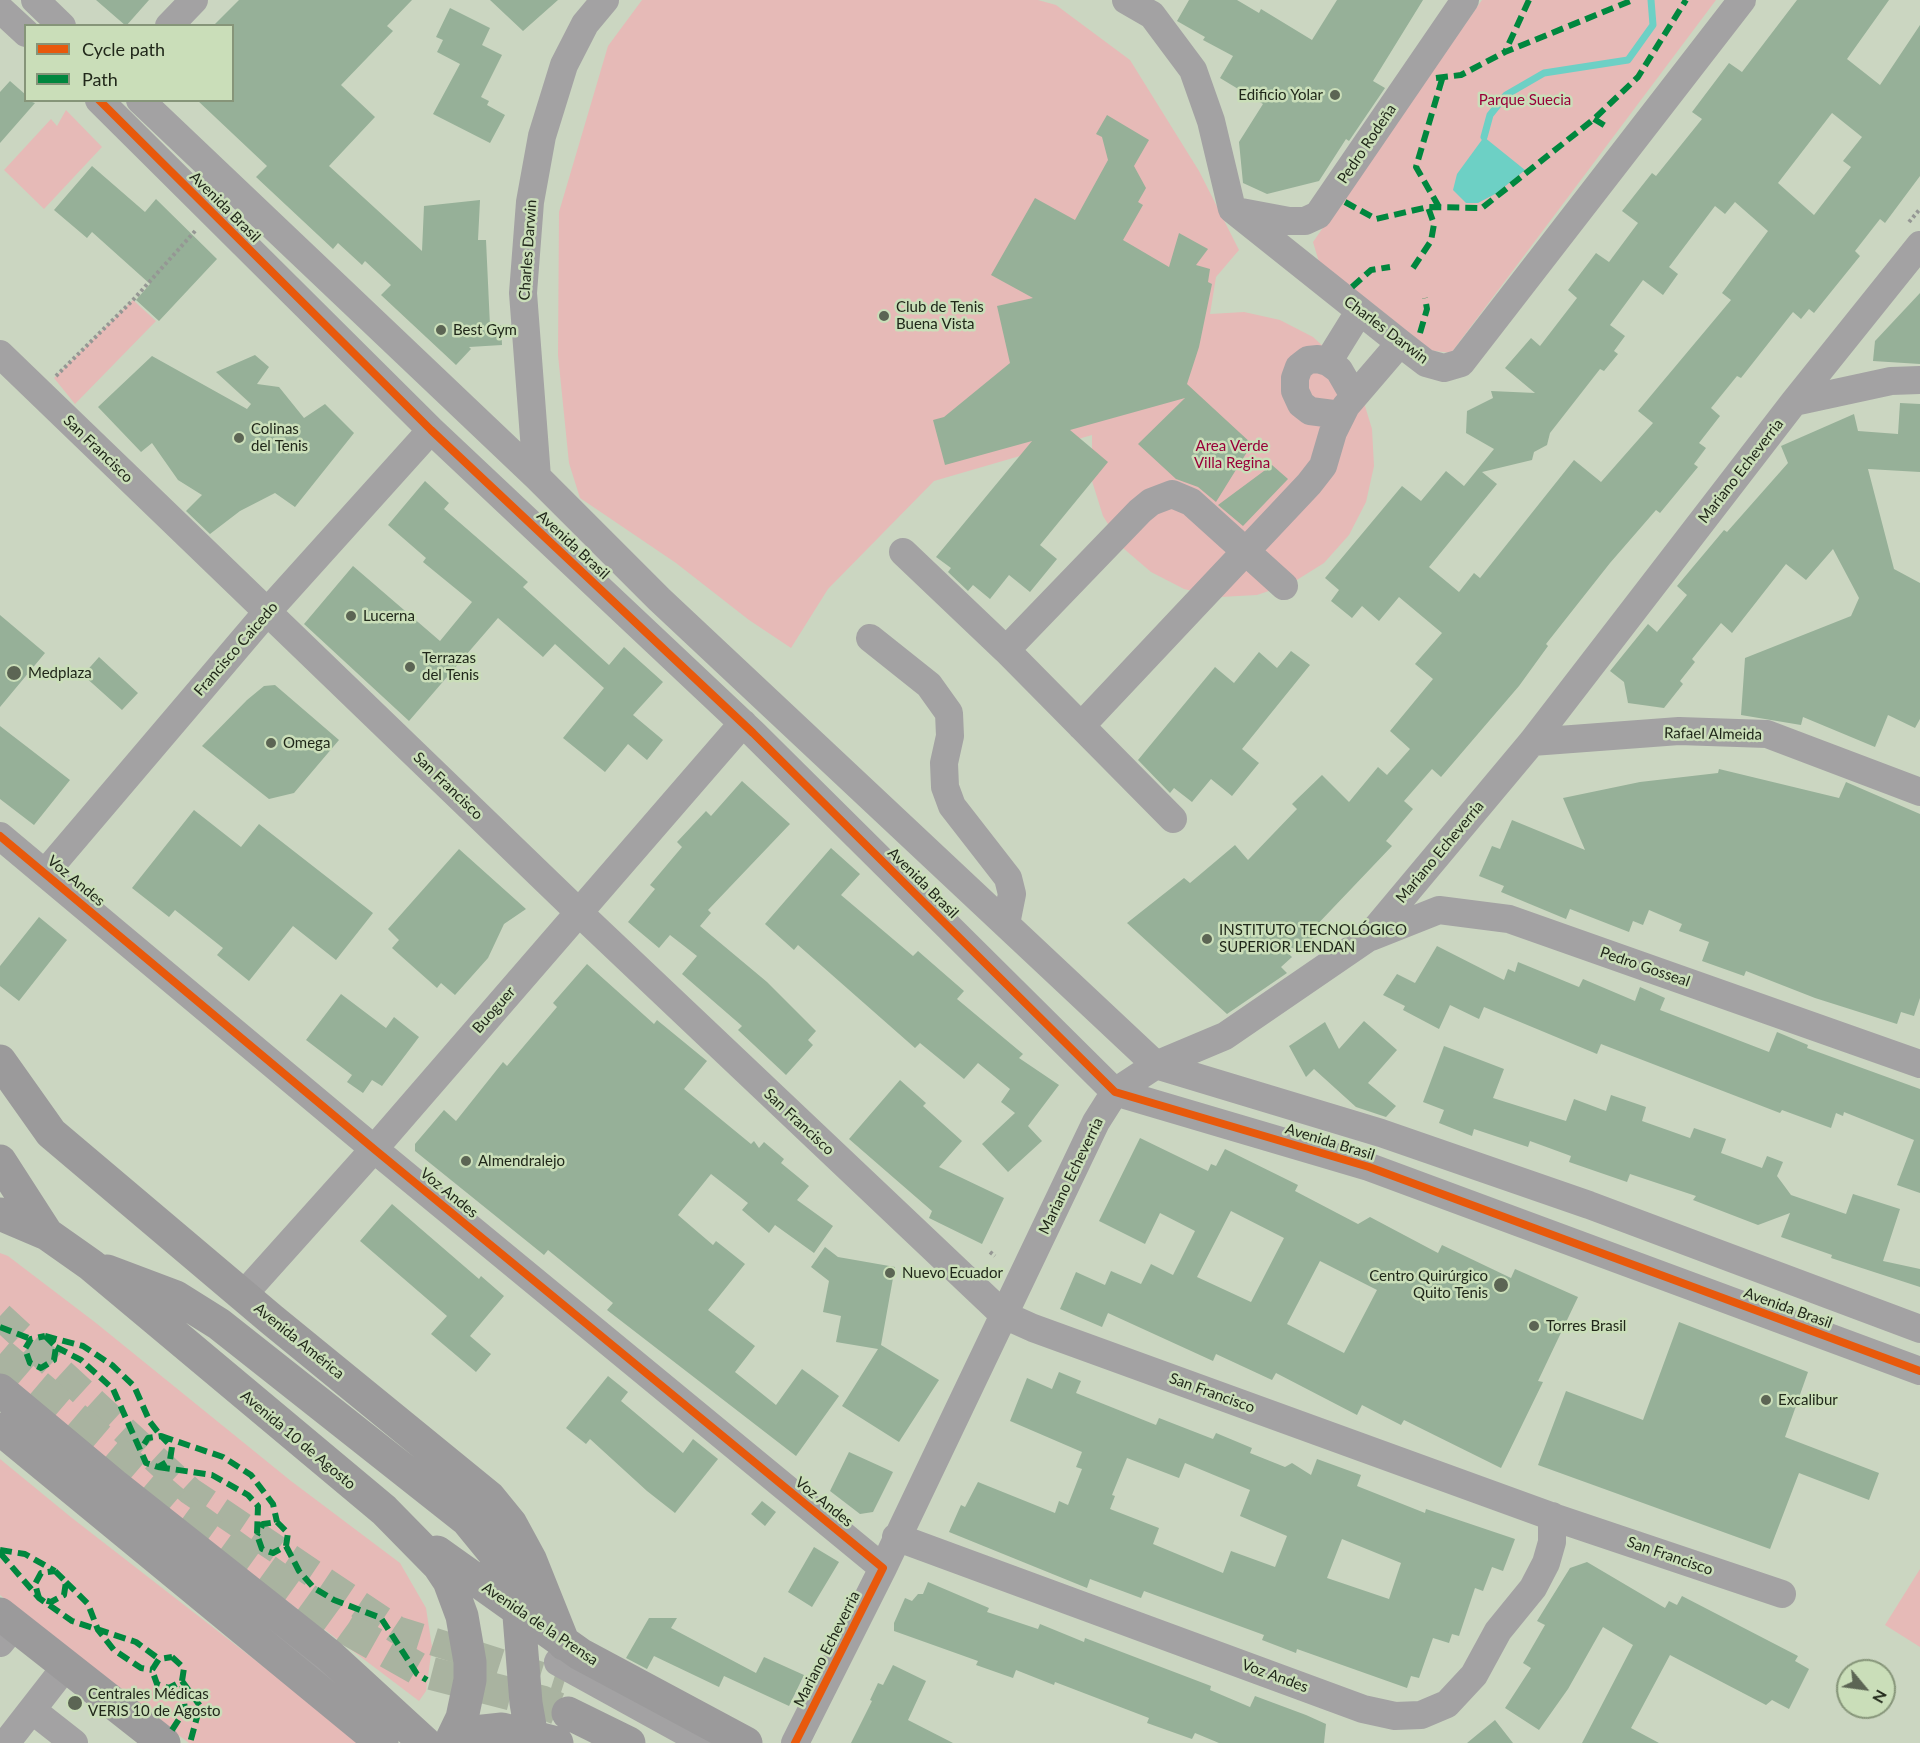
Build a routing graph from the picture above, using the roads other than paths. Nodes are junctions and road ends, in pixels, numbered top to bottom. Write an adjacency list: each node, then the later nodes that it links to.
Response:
1 (35, 0): 8 (street)
2 (194, 0): 9 (street)
3 (605, 0): 23 (street, Charles Darwin)
4 (1126, 0): 13 (street)
5 (1465, 0): 13 (street, Pedro Rodeña)
6 (1742, 0): 16 (street, Charles Darwin)
7 (0, 9): 10 (street)
8 (60, 24)
9 (172, 24)
10 (24, 31)
11 (101, 102): 22 (street, Avenida Brasil)
12 (142, 102): 23 (street, Avenida Brasil)
13 (1232, 209): 15 (street, Charles Darwin)
14 (1913, 236): 20 (street, Mariano Echeverria)
15 (1359, 312): 16 (street, Charles Darwin); 18 (street)
16 (1400, 343): 21 (street)
17 (0, 354): 28 (street, San Francisco)
18 (1328, 362): 21 (street); 21 (street)
19 (1920, 380): 20 (street)
20 (1794, 402): 33 (street, Mariano Echeverria)
21 (1348, 405): 25 (street)
22 (431, 430): 24 (street, Avenida Brasil); 28 (street, Francisco Caicedo)
23 (537, 477): 24 (street); 39 (street, Avenida Brasil)
24 (506, 500): 31 (street, Avenida Brasil)
25 (1246, 550): 27 (street); 30 (street); 32 (street)
26 (903, 552): 30 (street)
27 (1284, 586)
28 (267, 612): 37 (street, Francisco Caicedo); 38 (street, San Francisco)
29 (870, 638): 39 (street)
30 (1006, 650): 32 (street)
31 (743, 723): 38 (street, Buoguer); 44 (street, Avenida Brasil)
32 (1081, 726): 35 (street)
33 (1532, 742): 34 (street, Rafael Almeida); 40 (street, Mariano Echeverria)
34 (1920, 792)
35 (1173, 819)
36 (0, 836): 37 (street, Voz Andes)
37 (45, 873): 45 (street, Voz Andes)
38 (579, 912): 45 (street, Buoguer); 51 (street, San Francisco)
39 (1006, 924): 43 (street, Avenida Brasil)
40 (1368, 938): 42 (street, Pedro Gosseal); 43 (street, Mariano Echeverria)
41 (0, 1060): 50 (main road, Avenida América)
42 (1920, 1064)
43 (1156, 1065): 44 (street, Mariano Echeverria); 52 (street, Avenida Brasil)
44 (1115, 1092): 51 (street, Mariano Echeverria); 53 (street, Avenida Brasil)
45 (374, 1149): 50 (street, Buoguer); 60 (street, Voz Andes)
46 (0, 1161): 48 (main road)
47 (0, 1214): 48 (main road, Avenida 10 de Agosto)
48 (47, 1234): 49 (main road, Avenida 10 de Agosto)
49 (92, 1266): 58 (main road, Avenida 10 de Agosto); 72 (main road)
50 (243, 1295): 64 (main road, Avenida América)
51 (1004, 1315): 57 (street, San Francisco); 59 (street, Mariano Echeverria)
52 (1920, 1329)
53 (1920, 1371)
54 (0, 1390): 66 (main road)
55 (0, 1408): 71 (street)
56 (0, 1429): 70 (main road)
57 (1551, 1516): 59 (street, Voz Andes); 61 (street, San Francisco)
58 (404, 1528): 64 (main road, Avenida de la Prensa); 66 (main road, Avenida 10 de Agosto)
59 (896, 1537): 60 (street, Mariano Echeverria)
60 (883, 1568): 78 (street, Mariano Echeverria)
61 (1782, 1594)
62 (5, 1628): 63 (main road)
63 (66, 1666): 65 (street); 69 (main road)
64 (564, 1675): 74 (main road, Avenida de la Prensa); 75 (street); 76 (street); 77 (main road, Avenida de la Prensa)
65 (32, 1710): 67 (street); 68 (street)
66 (444, 1740): 73 (main road)
67 (6, 1743)
68 (74, 1743)
69 (164, 1743)
70 (382, 1743)
71 (404, 1743)
72 (533, 1743)
73 (557, 1743)
74 (629, 1743)
75 (674, 1743)
76 (705, 1743)
77 (746, 1743)
78 (795, 1743)

